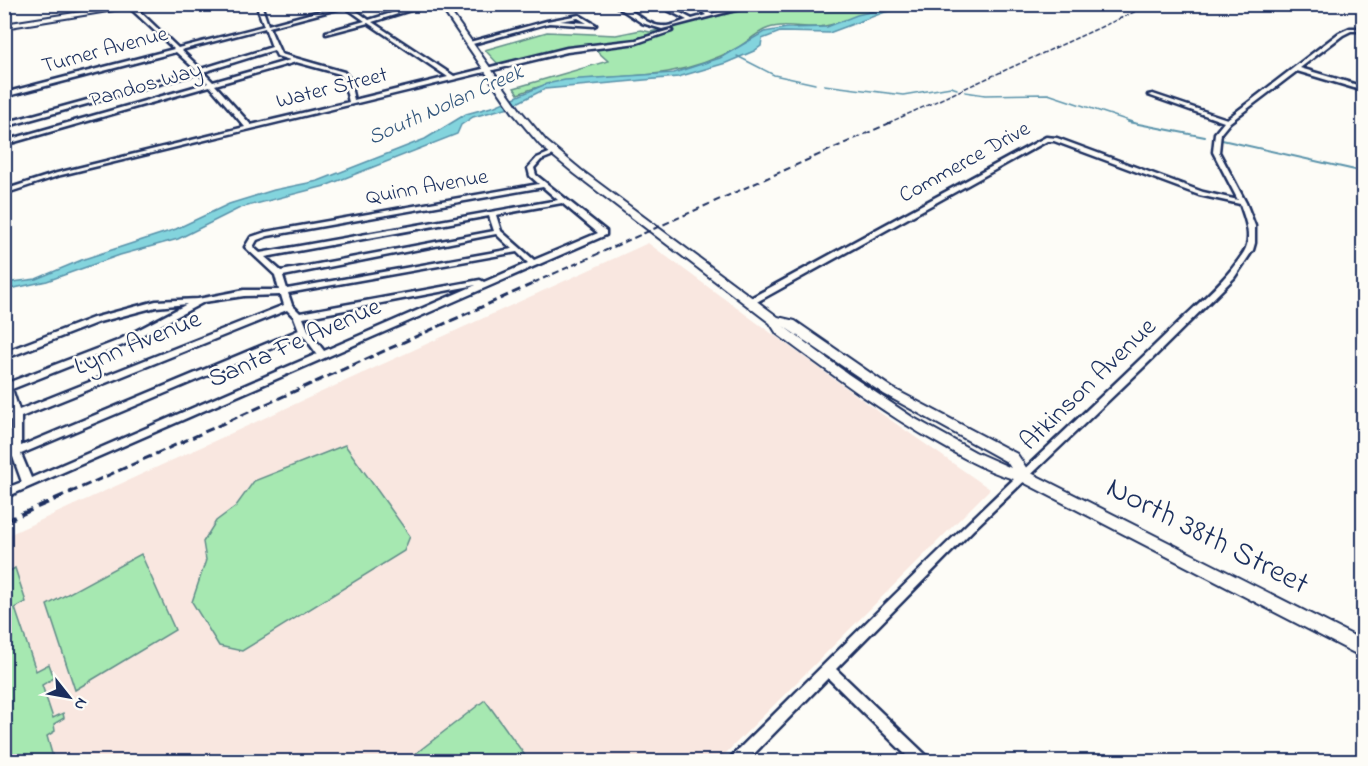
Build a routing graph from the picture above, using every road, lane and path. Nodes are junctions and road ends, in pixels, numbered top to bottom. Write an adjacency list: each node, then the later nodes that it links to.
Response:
1 (148, 4): 14 (main road)
2 (258, 4): 22 (street)
3 (313, 4): 16 (street)
4 (353, 4): 12 (street, Turner Avenue)
5 (428, 4): 19 (street)
6 (442, 4): 26 (main road, North 38th Street)
7 (615, 4): 18 (street)
8 (658, 4): 18 (street)
9 (686, 4): 13 (street)
10 (726, 4): 15 (street)
11 (756, 4): 15 (street)
12 (346, 6): 16 (street, Turner Avenue); 19 (street)
13 (697, 6): 17 (street)
14 (132, 7): 21 (main road); 28 (street)
15 (733, 10): 17 (street)
16 (319, 13): 22 (street, Turner Avenue)
17 (710, 16): 18 (street)
18 (690, 20)
19 (369, 21): 25 (street); 33 (street)
20 (549, 22): 20 (street); 26 (street)
21 (4, 26)
22 (268, 26): 27 (street); 28 (street, Turner Avenue)
23 (1364, 30): 31 (street, Atkinson Avenue)
24 (670, 31): 30 (street, Water Street)
25 (328, 33)
26 (469, 43): 30 (main road, North 38th Street)
27 (275, 48): 29 (street); 32 (street)
28 (178, 49): 32 (street); 37 (street, Turner Avenue)
29 (296, 60): 34 (street, Pandos Way); 39 (street)
30 (487, 69): 33 (street, Water Street); 44 (main road, North 38th Street)
31 (1296, 69): 36 (street); 40 (street, Atkinson Avenue)
32 (200, 71): 34 (street); 41 (street)
33 (453, 78): 39 (street, Water Street)
34 (212, 84): 42 (street); 43 (street, Pandos Way)
35 (4, 85): 37 (street)
36 (1364, 89)
37 (7, 94)
38 (1151, 94): 40 (street)
39 (352, 103): 42 (street, Water Street)
40 (1228, 121): 48 (street, Atkinson Avenue)
41 (4, 125)
42 (249, 127): 46 (street, Water Street)
43 (4, 143)
44 (554, 153): 45 (street); 58 (main road, North 38th Street)
45 (544, 185): 47 (street); 52 (street, Quinn Avenue)
46 (4, 192)
47 (562, 201): 49 (street); 53 (street, Santa Fe Avenue)
48 (1243, 203): 58 (street, Commerce Drive); 72 (street, Atkinson Avenue)
49 (492, 214): 50 (street); 52 (street)
50 (498, 232): 51 (street); 54 (street)
51 (517, 250): 53 (street); 56 (street)
52 (258, 256): 54 (street)
53 (533, 263): 55 (street, Santa Fe Avenue)
54 (279, 274): 56 (street)
55 (495, 280): 60 (street); 63 (street, Santa Fe Avenue)
56 (282, 292): 57 (street); 59 (street)
57 (202, 300): 64 (street); 65 (street)
58 (750, 302): 61 (main road, North 38th Street)
59 (288, 306): 60 (street); 68 (street, Lynn Avenue)
60 (298, 316): 62 (street)
61 (774, 320): 66 (main road, North 38th Street); 67 (main road, North 38th Street)
62 (304, 331): 63 (street); 70 (street)
63 (323, 355): 73 (street, Santa Fe Avenue)
64 (4, 356)
65 (5, 386): 68 (street)
66 (882, 387): 67 (main road); 72 (main road, North 38th Street)
67 (869, 396): 72 (main road, North 38th Street)
68 (16, 416): 69 (street, Lynn Avenue); 70 (street)
69 (4, 420)
70 (16, 453): 71 (street); 73 (street)
71 (4, 457)
72 (1024, 476): 75 (main road, North 38th Street); 76 (street, Atkinson Avenue)
73 (28, 483): 74 (street, Santa Fe Avenue)
74 (4, 494)
75 (1364, 650)
76 (827, 669): 77 (street, Atkinson Avenue); 78 (street)
77 (736, 762)
78 (923, 762)

